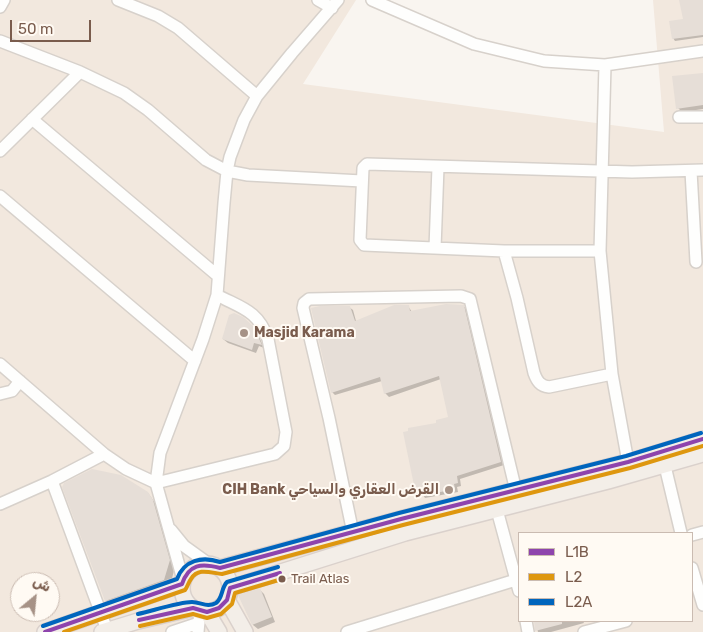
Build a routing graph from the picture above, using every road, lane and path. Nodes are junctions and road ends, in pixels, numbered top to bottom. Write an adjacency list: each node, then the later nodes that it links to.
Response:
1 (4, 0): 6 (street)
2 (118, 0): 11 (street)
3 (318, 0): 5 (street)
4 (372, 0): 9 (street)
5 (335, 4): 11 (street)
6 (0, 7)
7 (0, 41): 10 (street)
8 (703, 51): 9 (street)
9 (605, 64): 20 (street)
10 (80, 72): 14 (street); 19 (street)
11 (257, 96): 19 (street)
12 (679, 117): 13 (street)
13 (703, 117)
14 (32, 119): 15 (street); 27 (street)
15 (0, 152)
16 (438, 167): 20 (street); 21 (street); 23 (street)
17 (703, 170): 18 (street)
18 (691, 171): 20 (street); 26 (street)
19 (227, 172): 21 (street); 27 (street)
20 (602, 172): 25 (street)
21 (362, 182): 23 (street)
22 (0, 196): 29 (street)
23 (435, 248): 24 (street)
24 (504, 251): 25 (street); 31 (street)
25 (600, 251): 31 (street)
26 (696, 262)
27 (218, 276): 28 (street)
28 (216, 295): 29 (street); 40 (street)
29 (195, 361): 40 (street)
30 (0, 364): 32 (street)
31 (612, 374): 37 (street)
32 (20, 381): 33 (street); 35 (street)
33 (0, 394)
34 (703, 439): 37 (main road)
35 (104, 454): 39 (street); 40 (street)
36 (703, 454): 38 (main road)
37 (628, 462): 41 (main road)
38 (665, 466): 43 (main road); 45 (street)
39 (52, 482): 42 (street); 53 (street)
40 (156, 483): 44 (street)
41 (516, 491): 46 (main road); 46 (street)
42 (0, 504)
43 (497, 510): 50 (street); 51 (main road)
44 (169, 527): 47 (street); 49 (street)
45 (681, 532)
46 (353, 533): 47 (main road)
47 (214, 566): 49 (main road); 51 (main road)
48 (693, 572): 52 (street)
49 (183, 582): 53 (main road); 54 (main road)
50 (518, 583): 61 (street)
51 (229, 594): 54 (main road); 60 (main road)
52 (700, 603)
53 (100, 612): 56 (street); 57 (main road)
54 (199, 617): 56 (main road); 58 (street); 59 (main road)
55 (622, 622): 62 (street)
56 (104, 631)
57 (45, 632)
58 (172, 632)
59 (219, 632)
60 (245, 632)
61 (347, 632)
62 (584, 632)

